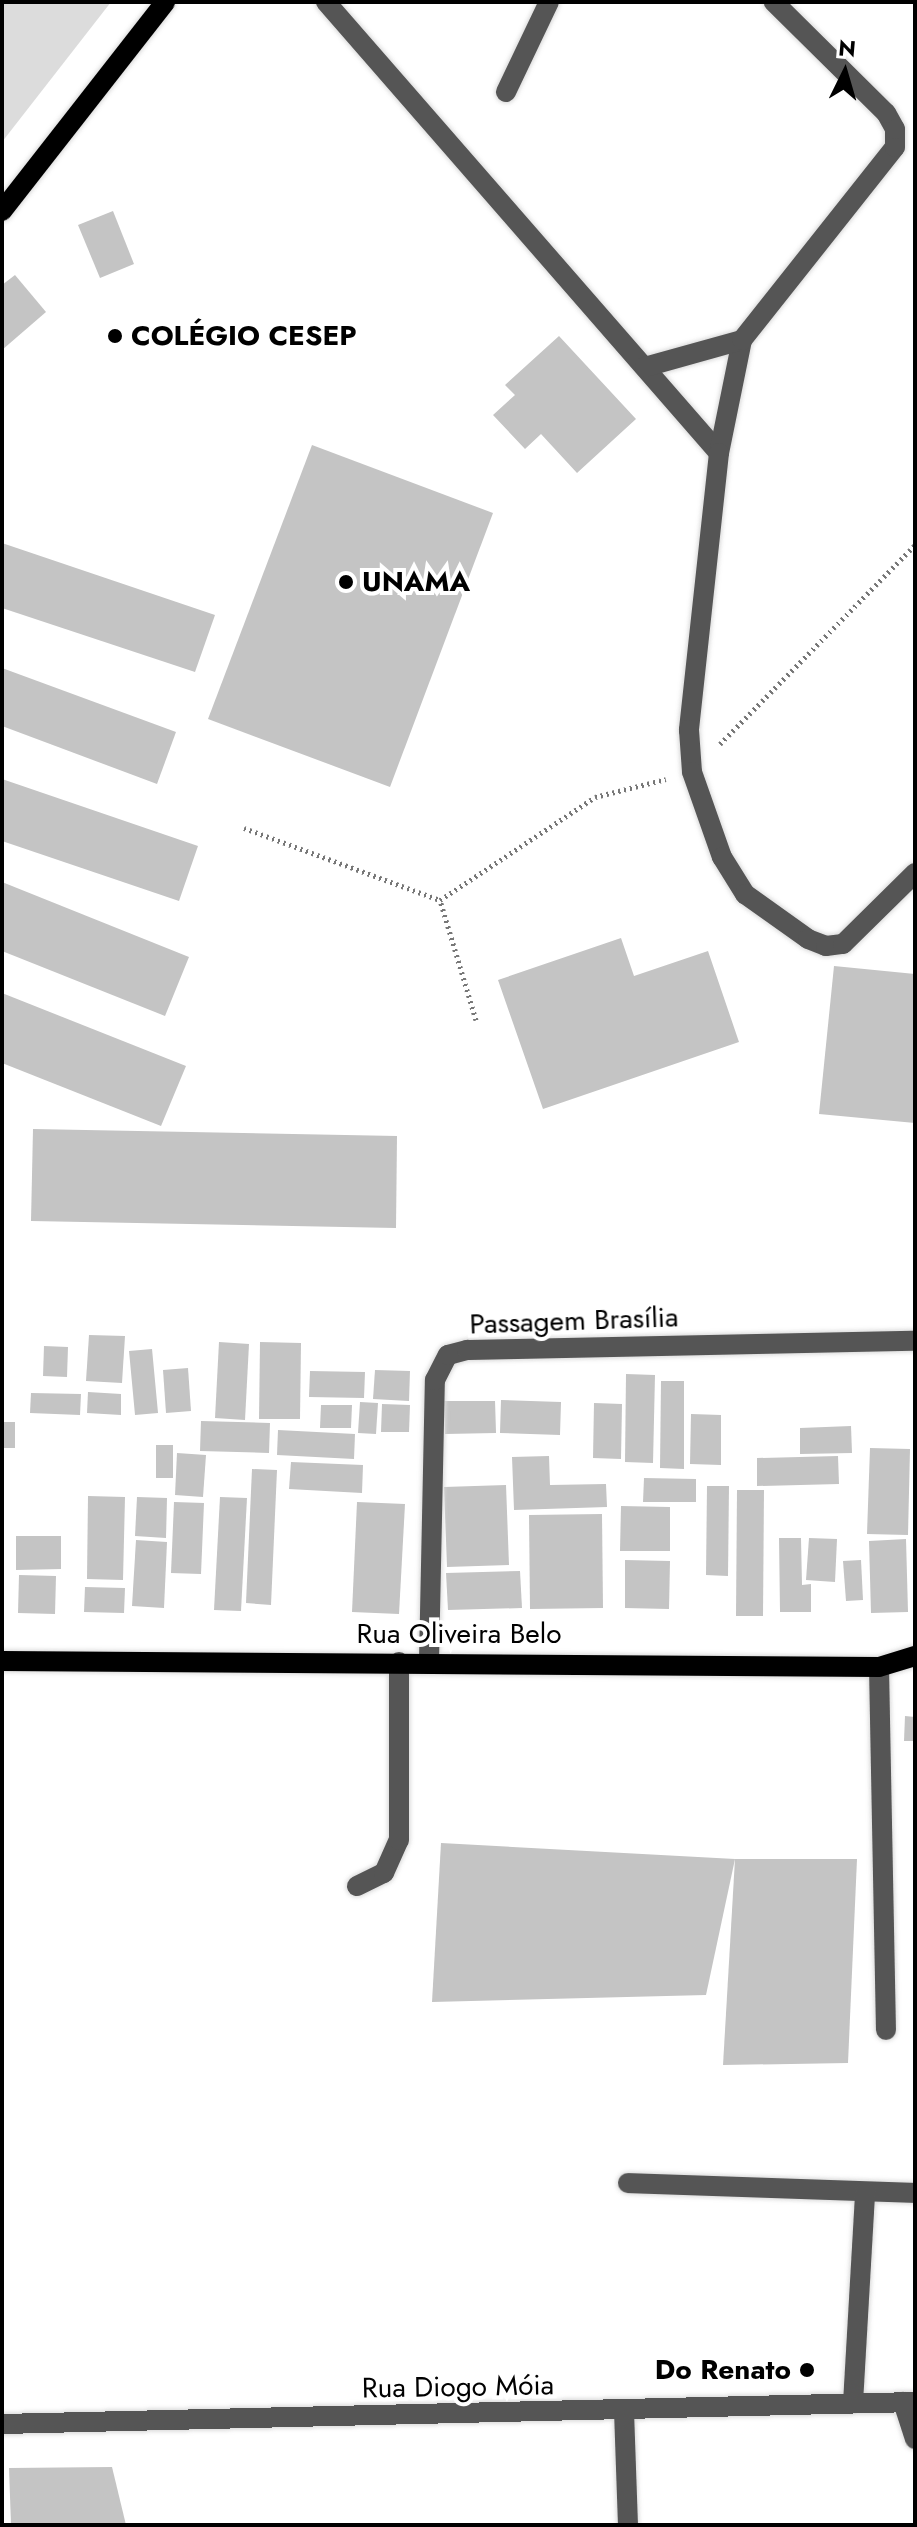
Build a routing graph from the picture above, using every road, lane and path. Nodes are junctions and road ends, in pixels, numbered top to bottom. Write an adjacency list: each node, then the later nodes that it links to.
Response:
1 (165, 2): 6 (main road)
2 (326, 2): 8 (street)
3 (549, 2): 5 (street)
4 (774, 2): 7 (street)
5 (506, 92)
6 (2, 211)
7 (742, 340): 8 (street); 9 (street)
8 (645, 367): 9 (street)
9 (719, 453): 11 (street)
10 (915, 545): 11 (path)
11 (692, 772): 13 (street); 14 (path)
12 (244, 828): 14 (path)
13 (915, 873)
14 (440, 900): 15 (path)
15 (476, 1020)
16 (915, 1341): 19 (street, Passagem Brasília)
17 (915, 1656): 21 (main road, Rua Oliveira Belo)
18 (2, 1661): 20 (main road, Rua Oliveira Belo)
19 (429, 1661): 20 (main road, Rua Oliveira Belo); 21 (main road, Rua Oliveira Belo)
20 (399, 1662): 22 (street)
21 (879, 1667): 23 (street)
22 (357, 1886)
23 (886, 2030)
24 (628, 2183): 25 (street)
25 (865, 2192): 26 (street); 28 (street)
26 (915, 2193)
27 (909, 2402): 28 (street, Rua Diogo Móia); 31 (street)
28 (853, 2403): 29 (street, Rua Diogo Móia)
29 (624, 2411): 30 (street, Rua Diogo Móia); 32 (street)
30 (2, 2424)
31 (915, 2439)
32 (628, 2525)

